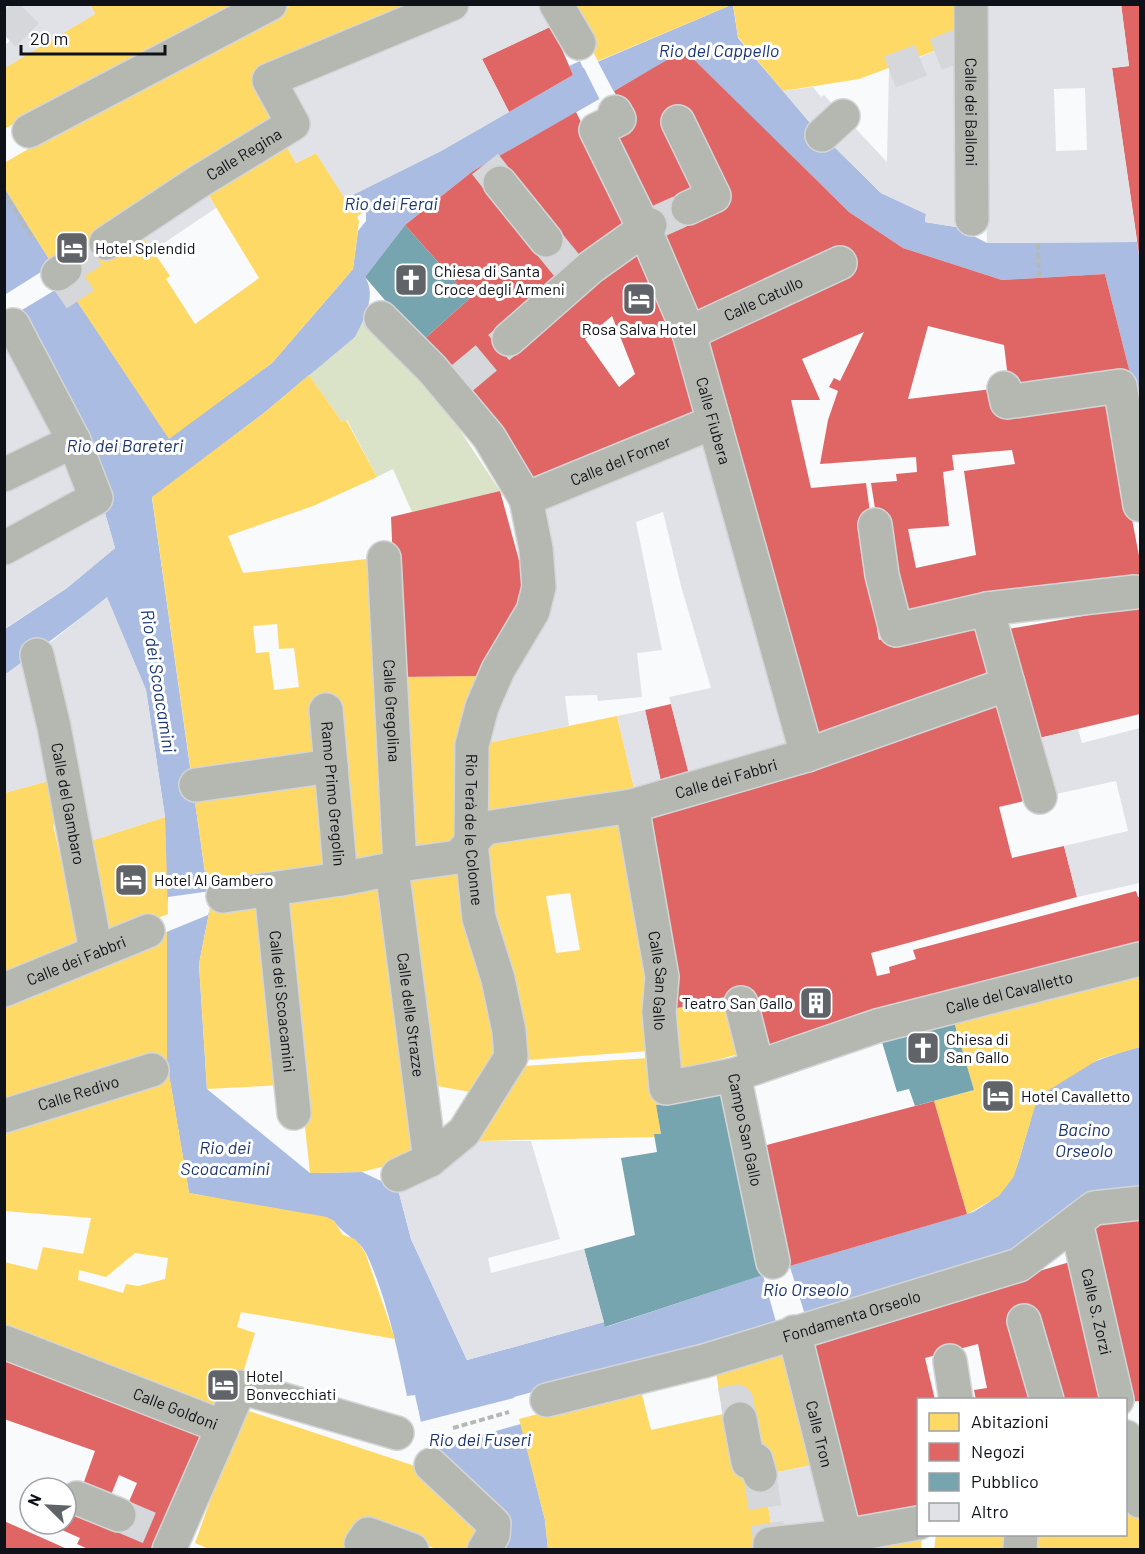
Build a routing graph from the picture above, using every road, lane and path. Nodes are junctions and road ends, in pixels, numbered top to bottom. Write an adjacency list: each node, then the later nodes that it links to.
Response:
1 (270, 4): 8 (street)
2 (452, 4): 16 (street, Calle Regina)
3 (556, 4): 5 (street)
4 (971, 4): 13 (street, Calle dei Balloni)
5 (579, 43)
6 (615, 112): 14 (street, Calle Fiubera)
7 (678, 122): 11 (street)
8 (29, 131)
9 (500, 183): 15 (street)
10 (4, 193): 12 (path)
11 (688, 208)
12 (16, 211)
13 (972, 219)
14 (647, 227): 22 (street, Calle Fiubera); 23 (street)
15 (546, 240)
16 (106, 243)
17 (1038, 244): 19 (path)
18 (840, 263): 22 (street, Calle Catullo)
19 (1039, 278)
20 (381, 318): 28 (street, Rio Terà de le Colonne)
21 (13, 325): 26 (street)
22 (689, 333): 25 (street, Calle Fiubera)
23 (509, 339)
24 (1004, 388): 29 (street)
25 (714, 422): 28 (street, Calle del Forner); 38 (street, Calle Fiubera)
26 (74, 441): 27 (street); 31 (street)
27 (4, 476)
28 (526, 499): 43 (street, Rio Terà de le Colonne)
29 (1140, 504)
30 (875, 525): 34 (street)
31 (4, 548)
32 (384, 558): 44 (street, Calle Gregolina)
33 (1135, 592): 34 (street)
34 (987, 609): 36 (street)
35 (37, 655): 49 (street, Calle del Gambaro)
36 (1008, 684): 38 (street, Calle dei Fabbri); 41 (street)
37 (326, 710): 39 (street, Ramo Primo Gregolin)
38 (807, 755): 42 (street, Calle dei Fabbri)
39 (330, 766): 40 (street); 45 (street, Ramo Primo Gregolin)
40 (196, 785)
41 (1040, 797)
42 (633, 806): 43 (street, Calle dei Fabbri); 55 (street, Calle San Gallo)
43 (471, 843): 44 (street, Calle dei Fabbri); 58 (street, Rio Terà de le Colonne)
44 (396, 867): 45 (street, Calle dei Fabbri); 58 (street, Calle delle Strazze)
45 (341, 879): 46 (street, Calle dei Fabbri)
46 (271, 890): 47 (street, Calle dei Fabbri); 56 (street, Calle dei Scoacamini)
47 (223, 896)
48 (148, 931): 49 (street, Calle dei Fabbri)
49 (96, 951): 51 (street, Calle dei Fabbri)
50 (1140, 959): 53 (street, Calle del Cavalletto)
51 (4, 990)
52 (741, 1003): 55 (street)
53 (877, 1026): 55 (street, Campo San Gallo)
54 (152, 1070): 57 (street, Calle Redivo)
55 (746, 1071): 62 (street, Campo San Gallo)
56 (294, 1113)
57 (4, 1116)
58 (430, 1160): 59 (street, Rio Terà de le Colonne)
59 (398, 1176)
60 (1140, 1203): 61 (street, Fondamenta Orseolo)
61 (1076, 1222): 64 (street, Fondamenta Orseolo); 69 (street, Calle S. Zorzi)
62 (773, 1262)
63 (1024, 1322): 68 (street)
64 (794, 1332): 70 (street, Fondamenta Orseolo); 82 (street, Calle Tron)
65 (4, 1342): 72 (street, Calle Goldoni)
66 (950, 1361): 67 (street)
67 (956, 1398)
68 (1046, 1398)
69 (1117, 1398)
70 (547, 1400): 73 (path)
71 (740, 1419): 77 (street)
72 (224, 1426): 74 (street, Calle Goldoni); 83 (street)
73 (446, 1430)
74 (397, 1433)
75 (1127, 1446): 79 (street)
76 (431, 1465): 87 (street)
77 (760, 1475)
78 (78, 1499): 80 (street)
79 (1140, 1501)
80 (119, 1515)
81 (917, 1523): 82 (street)
82 (846, 1536): 84 (street)
83 (176, 1543)
84 (770, 1543)
85 (361, 1544): 86 (street)
86 (412, 1550)
87 (484, 1550)

